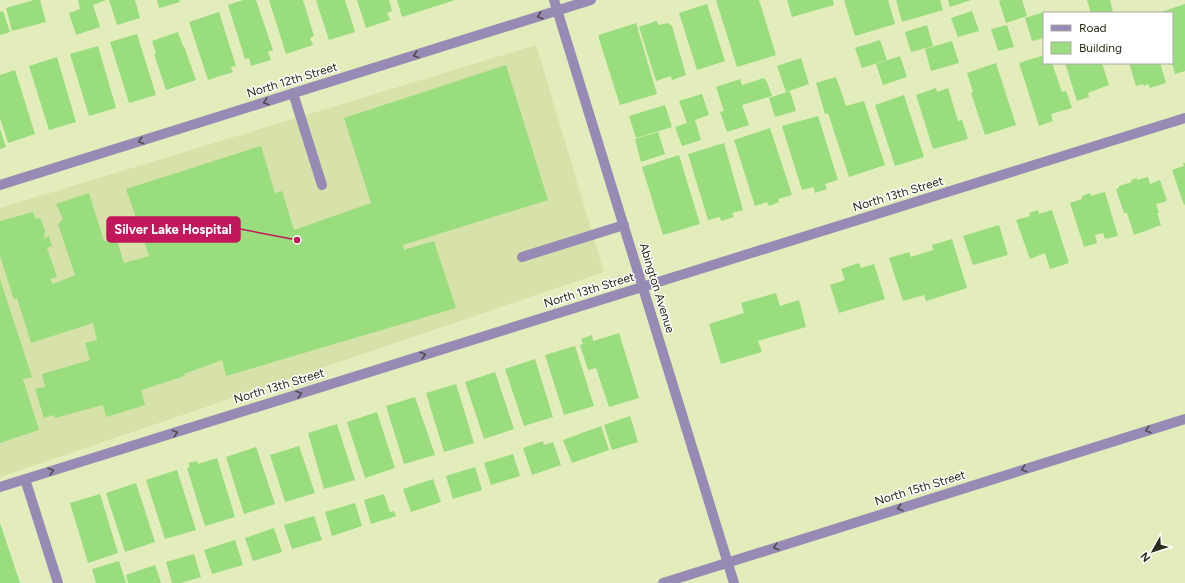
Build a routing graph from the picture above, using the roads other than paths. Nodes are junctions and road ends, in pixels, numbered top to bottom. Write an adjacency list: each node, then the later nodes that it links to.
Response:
1 (554, 0): 3 (street, Abington Avenue)
2 (591, 0): 3 (street, North 12th Street)
3 (557, 10): 4 (street, North 12th Street, one-way to 4); 8 (street, Abington Avenue)
4 (293, 94): 6 (street, North 12th Street, one-way to 6); 7 (street)
5 (1185, 118): 10 (street, North 13th Street)
6 (0, 185)
7 (322, 185)
8 (624, 225): 9 (street); 10 (street, Abington Avenue)
9 (522, 257)
10 (643, 287): 12 (street, North 13th Street, one-way to 10); 14 (street, Abington Avenue)
11 (1185, 419): 14 (street, North 15th Street, one-way to 14)
12 (25, 479): 13 (street, North 13th Street); 15 (street)
13 (0, 487)
14 (728, 562): 16 (street, North 15th Street); 17 (street, Abington Avenue)
15 (58, 583)
16 (662, 583)
17 (734, 583)

